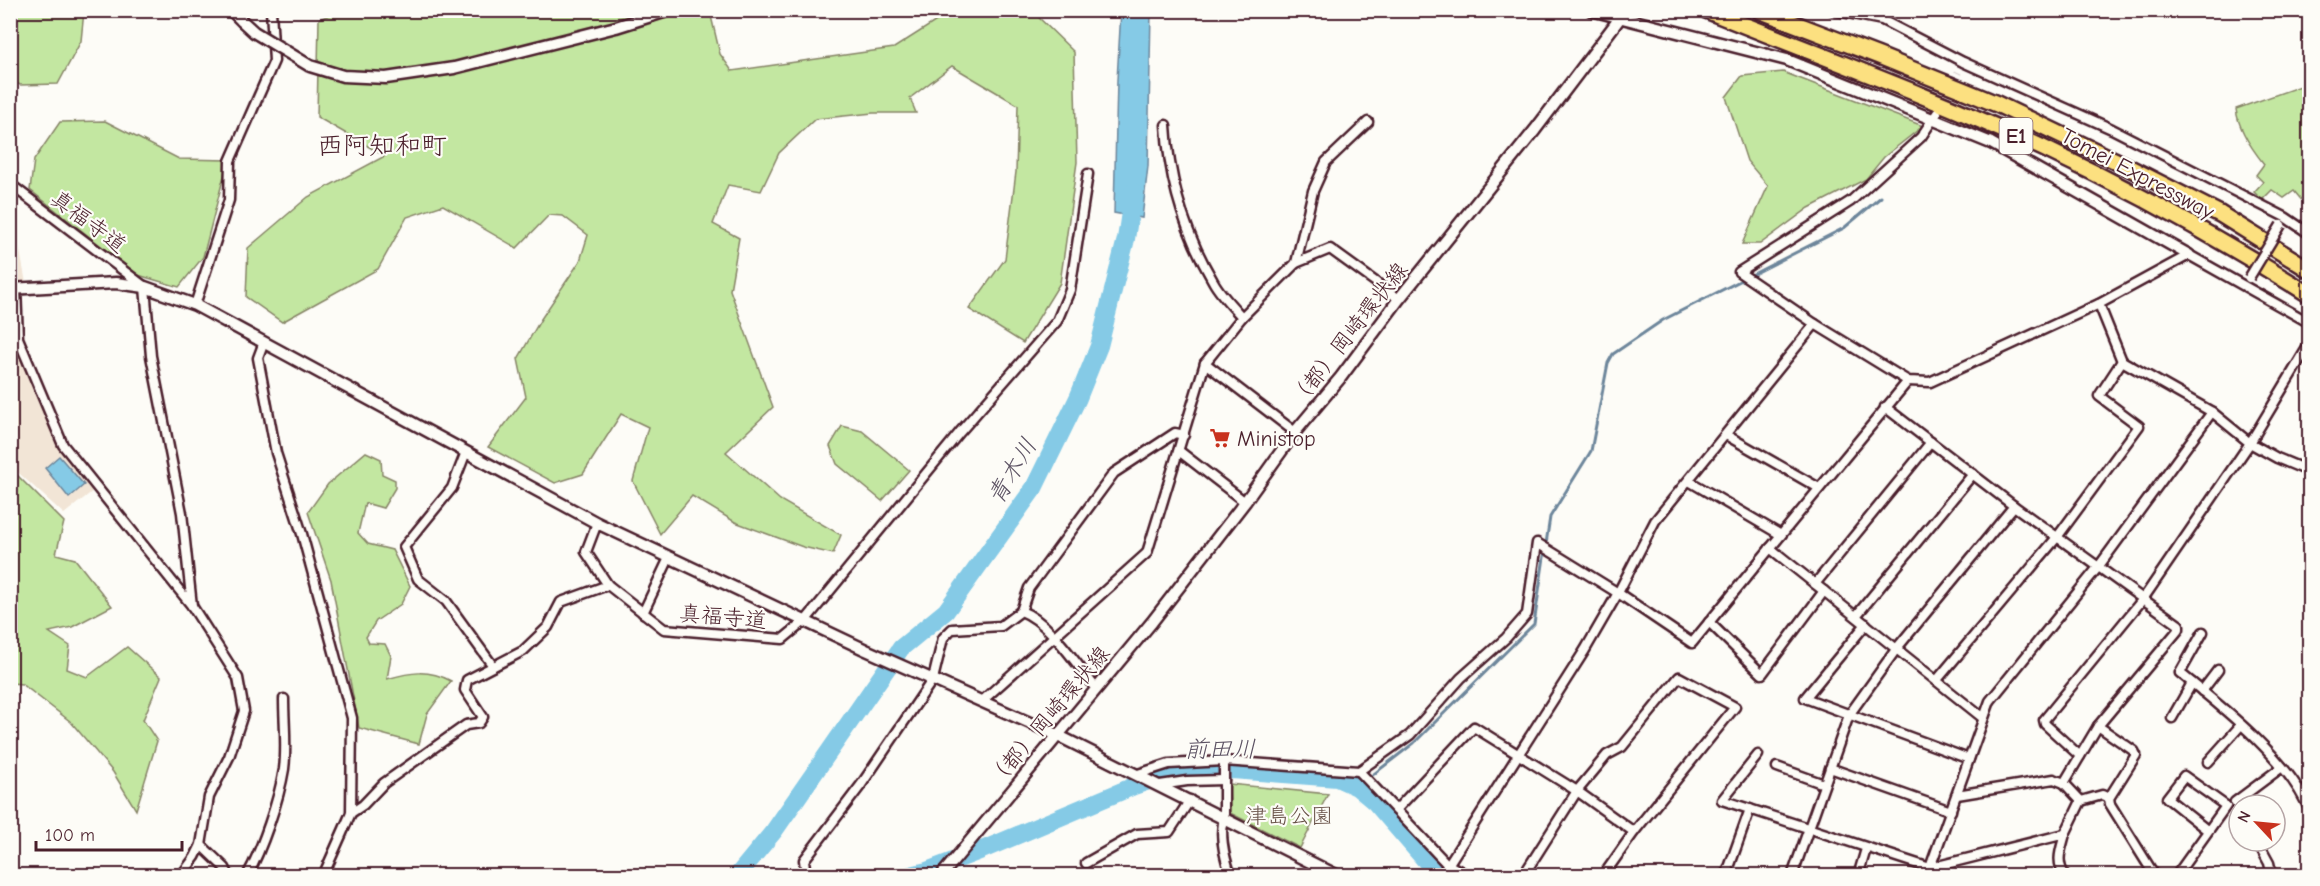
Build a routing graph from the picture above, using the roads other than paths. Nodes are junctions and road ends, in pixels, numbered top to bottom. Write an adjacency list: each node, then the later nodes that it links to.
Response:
1 (231, 10): 3 (street, bridge)
2 (271, 10): 27 (street)
3 (670, 10)
4 (1591, 10): 8 (street)
5 (1706, 10): 24 (highway, Tomei Expressway / E1)
6 (1759, 10): 20 (highway, Tomei Expressway / E1)
7 (1832, 10): 9 (street)
8 (1622, 15): 11 (street); 25 (street, （都）岡崎環状線)
9 (1963, 62): 10 (street); 16 (street)
10 (1958, 72)
11 (1934, 117): 18 (street); 30 (street)
12 (1368, 122): 19 (street)
13 (1166, 126): 28 (street)
14 (1088, 174): 66 (street, 真福寺道)
15 (10, 184): 22 (street, 真福寺道)
16 (2283, 221): 17 (street); 21 (street, bridge)
17 (2310, 234)
18 (2189, 255): 21 (street); 26 (street)
19 (1296, 263): 25 (street); 28 (street)
20 (2310, 270)
21 (2244, 286): 29 (street)
22 (145, 287): 23 (street); 27 (street); 62 (street)
23 (13, 289): 62 (street)
24 (2310, 295)
25 (1399, 299): 38 (street, （都）岡崎環状線)
26 (2098, 304): 33 (street); 35 (street)
27 (195, 305): 31 (street)
28 (1242, 317): 34 (street)
29 (2310, 323)
30 (1815, 324): 35 (street); 40 (street)
31 (264, 342): 44 (street); 112 (street)
32 (2310, 343): 42 (street)
33 (2122, 361): 37 (street); 53 (street)
34 (1205, 363): 38 (street); 39 (street)
35 (1908, 381): 36 (street)
36 (1886, 407): 41 (street); 48 (street)
37 (2212, 412): 42 (street); 56 (street)
38 (1295, 432): 49 (street, （都）岡崎環状線)
39 (1184, 435): 43 (street); 63 (street)
40 (1726, 435): 47 (street); 48 (street)
41 (1931, 442): 46 (street); 57 (street)
42 (2250, 443): 45 (street); 61 (street)
43 (1179, 451): 49 (street); 70 (street)
44 (466, 452): 51 (street); 72 (street)
45 (2310, 463)
46 (1973, 474): 50 (street); 65 (street)
47 (1689, 481): 52 (street); 60 (street)
48 (1819, 488): 52 (street)
49 (1245, 502): 77 (street, （都）岡崎環状線)
50 (2014, 506): 53 (street); 71 (street)
51 (597, 523): 55 (street); 58 (street, 真福寺道)
52 (1781, 535): 54 (street)
53 (2058, 536): 56 (street); 75 (street)
54 (1770, 548): 57 (street); 67 (street)
55 (669, 558): 64 (street); 66 (street)
56 (2099, 566): 61 (street); 82 (street)
57 (1815, 584): 59 (street)
58 (608, 585): 64 (street, 真福寺道); 72 (street)
59 (1824, 591): 65 (street); 67 (street)
60 (1618, 593): 67 (street); 87 (street); 96 (street)
61 (2144, 599): 85 (street); 89 (street)
62 (192, 606): 118 (street)
63 (1021, 611): 70 (street); 74 (street)
64 (643, 613): 66 (street, 真福寺道)
65 (1856, 616): 68 (street)
66 (806, 620): 74 (street)
67 (1709, 622)
68 (1866, 624): 71 (street); 81 (street)
69 (2203, 632): 76 (street)
70 (1053, 636): 77 (street); 80 (street)
71 (1897, 648): 75 (street); 81 (street)
72 (493, 666): 112 (street)
73 (2218, 670): 78 (street)
74 (932, 679): 80 (street); 129 (street)
75 (1937, 680): 82 (street)
76 (2192, 683): 78 (street); 83 (street)
77 (1096, 688): 86 (street, （都）岡崎環状線)
78 (2202, 691): 84 (street)
79 (284, 699): 127 (street)
80 (982, 701): 86 (street)
81 (1849, 715): 90 (street); 95 (street)
82 (1983, 718): 90 (street)
83 (2172, 718)
84 (2241, 725): 92 (street); 94 (street)
85 (2098, 726): 89 (street); 105 (street)
86 (1057, 735): 97 (street); 124 (street, （都）岡崎環状線)
87 (1520, 755): 102 (street); 109 (street); 122 (street)
88 (1758, 755): 108 (street)
89 (2080, 756): 99 (street)
90 (1969, 759): 104 (street)
91 (1224, 761): 96 (street); 97 (street); 98 (street)
92 (2208, 762)
93 (1777, 767): 100 (street)
94 (2282, 767): 103 (street); 111 (street)
95 (1830, 768): 100 (street); 110 (street)
96 (1359, 771): 109 (street)
97 (1138, 774): 101 (street)
98 (1224, 780): 101 (street); 113 (street)
99 (2064, 783): 104 (street); 107 (street)
100 (1824, 784): 114 (street)
101 (1160, 786): 106 (street)
102 (1577, 791): 116 (street); 116 (street); 134 (street)
103 (2247, 793)
104 (1957, 795): 110 (street)
105 (2109, 798): 107 (street); 140 (street)
106 (1190, 800): 113 (street); 121 (street)
107 (2081, 801): 117 (street)
108 (1750, 809): 114 (street); 136 (street)
109 (1396, 810): 122 (street)
110 (1951, 811): 123 (street)
111 (2310, 812)
112 (351, 813): 128 (street)
113 (1224, 819): 130 (street); 131 (street)
114 (1808, 829): 119 (street); 137 (street)
115 (2207, 830): 115 (street); 141 (street)
116 (1634, 832): 135 (street)
117 (2065, 834): 123 (street); 139 (street)
118 (201, 845): 125 (street); 126 (street)
119 (1866, 849): 123 (street); 138 (street)
120 (2264, 853): 142 (street)
121 (1086, 863)
122 (1447, 864): 132 (street); 133 (street)
123 (1928, 872)
124 (944, 874)
125 (182, 876)
126 (229, 876)
127 (247, 876)
128 (323, 876)
129 (806, 876)
130 (1231, 876)
131 (1338, 876)
132 (1441, 876)
133 (1469, 876)
134 (1523, 876)
135 (1604, 876)
136 (1726, 876)
137 (1792, 876)
138 (1858, 876)
139 (2065, 876)
140 (2155, 876)
141 (2176, 876)
142 (2272, 876)

